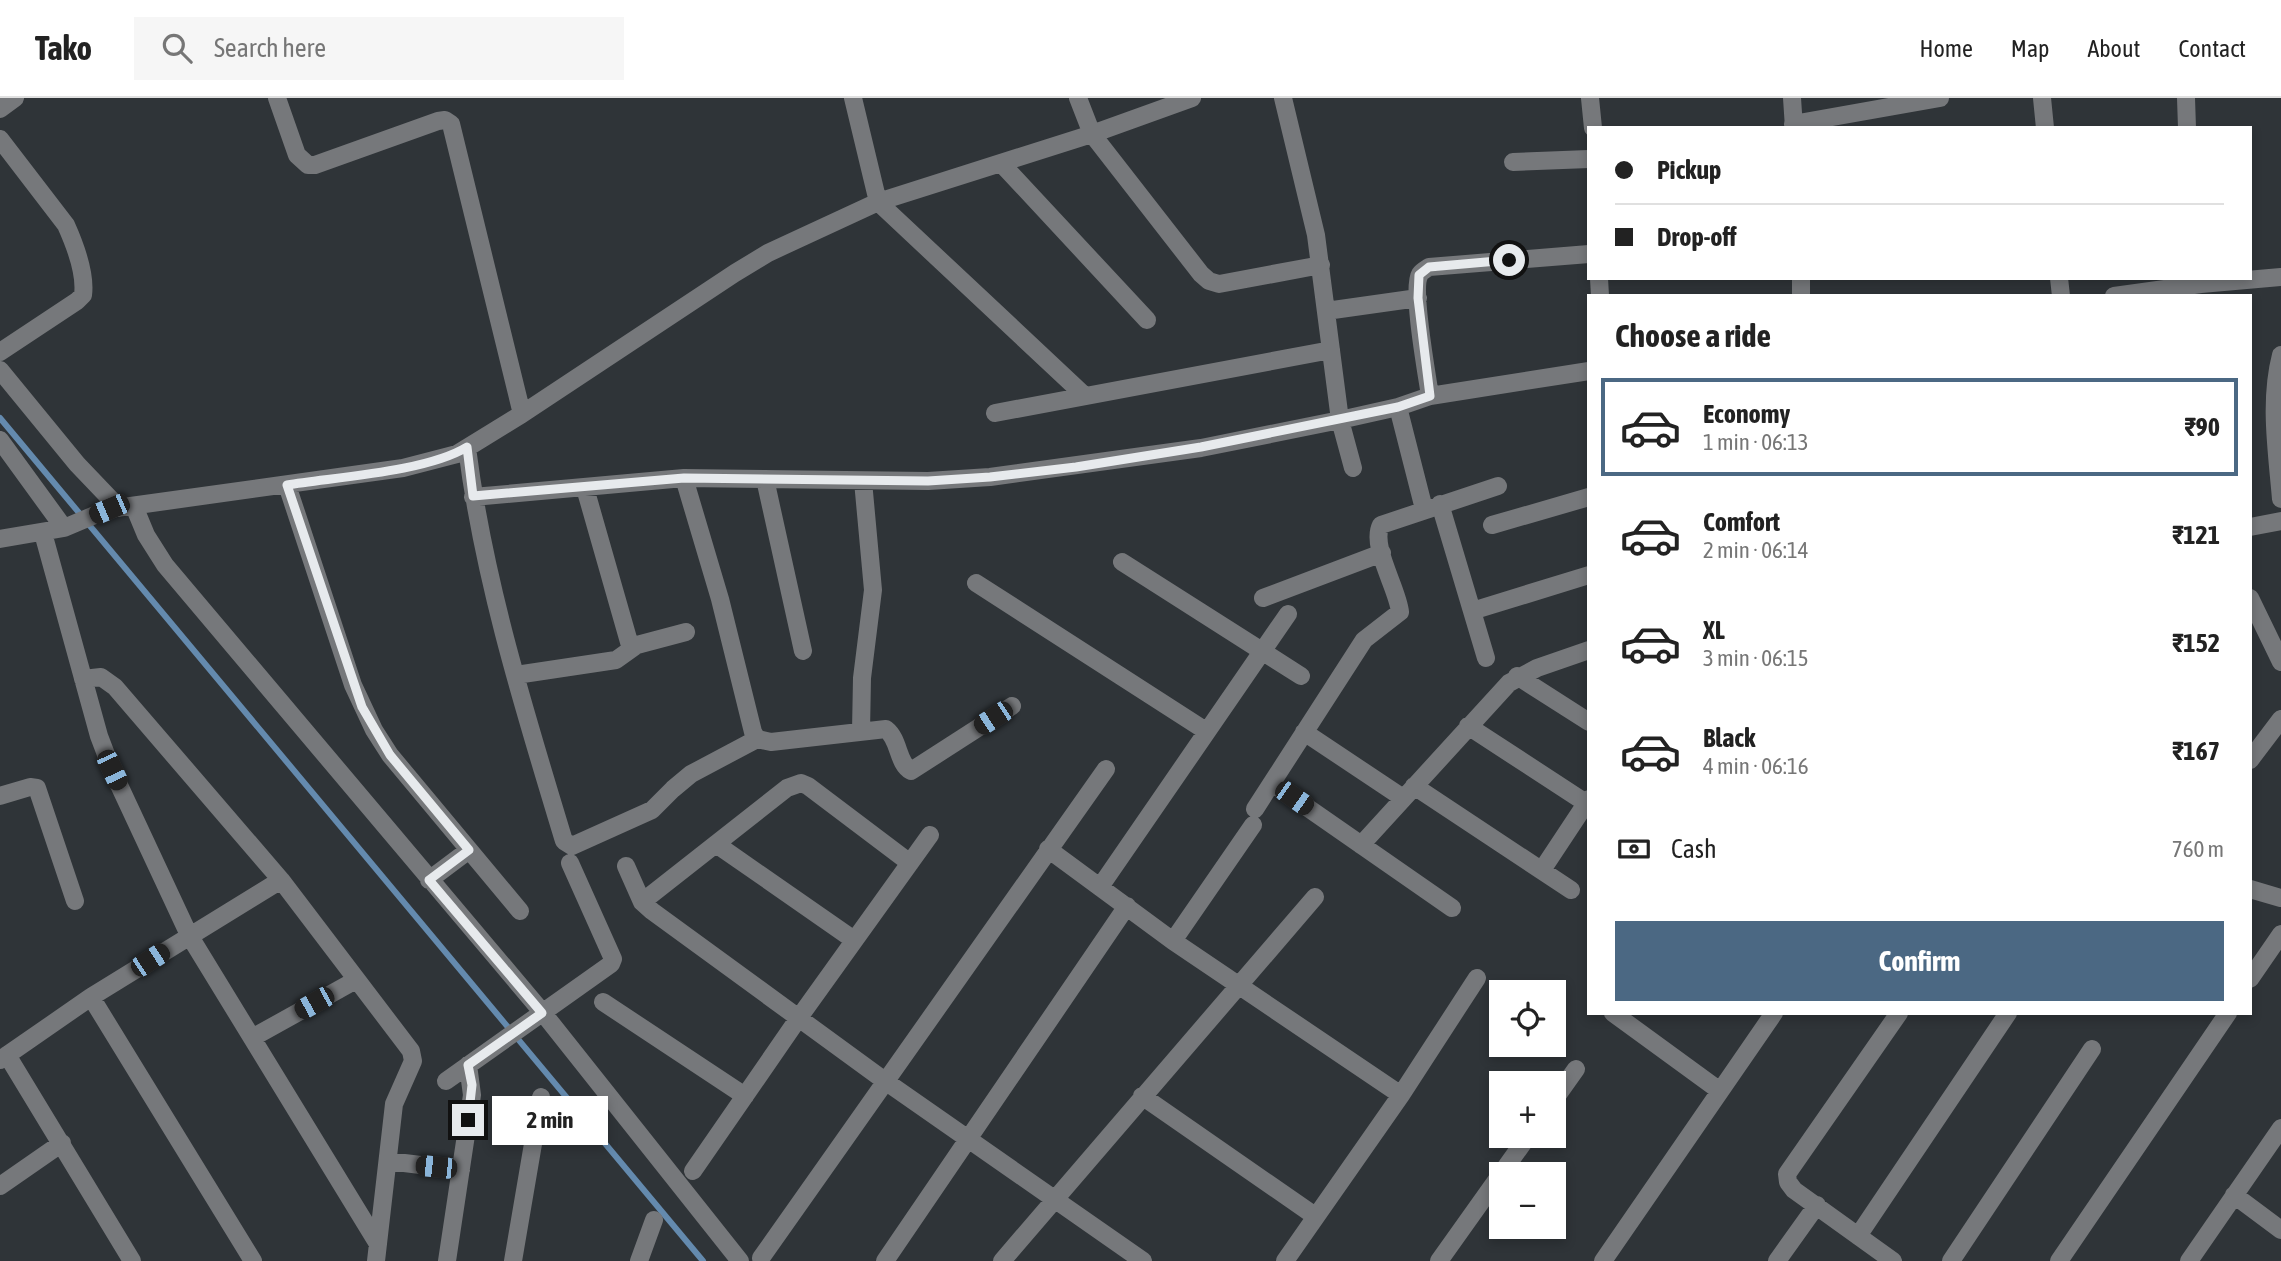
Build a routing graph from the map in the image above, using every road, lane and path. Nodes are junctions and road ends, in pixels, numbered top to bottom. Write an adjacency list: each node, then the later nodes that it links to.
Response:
1 (15, 98): 12 (street)
2 (277, 98): 42 (street)
3 (853, 98): 22 (street)
4 (1078, 98): 17 (street)
5 (1192, 98): 17 (street)
6 (1283, 98): 24 (street)
7 (1590, 98): 13 (street)
8 (1792, 98): 14 (street)
9 (1940, 98): 14 (street)
10 (2042, 98): 15 (street)
11 (2186, 98): 16 (street)
12 (0, 109)
13 (1593, 126)
14 (1793, 126)
15 (2045, 126)
16 (2187, 126)
17 (1092, 134): 21 (street); 24 (street)
18 (0, 139): 34 (street)
19 (1587, 159): 20 (street)
20 (1513, 162)
21 (1001, 163): 22 (street); 32 (street)
22 (878, 202): 38 (street); 42 (street)
23 (1587, 254): 30 (street)
24 (1321, 265): 31 (street)
25 (2281, 277): 26 (street)
26 (2252, 278)
27 (2221, 280): 28 (street)
28 (2201, 281): 29 (street)
29 (2150, 293)
30 (1418, 298): 31 (street); 39 (street)
31 (1326, 311): 33 (street)
32 (1147, 320)
33 (1331, 350): 38 (street); 43 (street)
34 (0, 352)
35 (2281, 355): 55 (street)
36 (0, 370): 57 (street)
37 (1587, 371): 39 (street)
38 (1086, 396): 41 (street)
39 (1430, 396): 40 (street)
40 (1398, 407): 43 (street); 56 (street)
41 (995, 413)
42 (522, 414): 45 (street)
43 (1340, 420): 46 (street); 49 (street)
44 (0, 440): 60 (street)
45 (467, 447): 50 (street); 53 (street)
46 (1353, 468)
47 (684, 478): 48 (street); 52 (street); 90 (street)
48 (765, 479): 49 (street); 74 (street)
49 (863, 481): 87 (street)
50 (287, 485): 57 (street); 102 (street)
51 (1498, 486): 56 (street)
52 (585, 488): 53 (street); 73 (street)
53 (473, 496): 79 (street)
54 (1587, 498): 59 (street)
55 (2281, 499)
56 (1432, 506): 64 (street); 70 (street)
57 (121, 507): 60 (street); 108 (street)
58 (2281, 521): 61 (street)
59 (1492, 525)
60 (70, 526): 62 (street)
61 (2252, 527)
62 (43, 533): 63 (street); 82 (street)
63 (0, 539)
64 (1382, 553): 68 (street); 89 (street)
65 (1122, 562): 75 (street)
66 (1587, 577): 70 (street)
67 (976, 583): 88 (street)
68 (1263, 598)
69 (2252, 602): 78 (street)
70 (1472, 611): 77 (street)
71 (1288, 614): 75 (street)
72 (686, 632): 73 (street)
73 (631, 649): 79 (street)
74 (803, 651)
75 (1262, 651): 80 (street); 88 (street)
76 (1587, 651): 81 (street)
77 (1486, 658)
78 (2281, 662)
79 (516, 675): 90 (street)
80 (1301, 676)
81 (1517, 676): 85 (street); 86 (street)
82 (83, 680): 107 (street); 120 (street)
83 (1012, 706): 87 (street)
84 (2281, 719): 91 (street)
85 (1587, 721)
86 (1468, 726): 94 (street); 96 (street)
87 (861, 731): 90 (street)
88 (1206, 731): 109 (street)
89 (1304, 732): 93 (street); 94 (street)
90 (757, 739)
91 (2252, 757)
92 (1106, 769): 101 (street)
93 (1272, 783): 100 (street); 122 (street)
94 (1409, 792): 100 (street); 106 (street)
95 (0, 796): 114 (street)
96 (1587, 800)
97 (1587, 802): 106 (street)
98 (930, 835): 104 (street)
99 (716, 844): 104 (street); 115 (street); 121 (street)
100 (1361, 845): 117 (street)
101 (1048, 849): 109 (street); 142 (street)
102 (469, 850): 108 (street); 118 (street)
103 (570, 863): 129 (street)
104 (910, 863): 121 (street)
105 (625, 866): 115 (street)
106 (1542, 870): 110 (street)
107 (281, 880): 120 (street); 125 (street)
108 (429, 880): 129 (street)
109 (1100, 887): 116 (street)
110 (1571, 890)
111 (2252, 890): 113 (street)
112 (1315, 897): 126 (street)
113 (2281, 898)
114 (75, 901)
115 (642, 902): 135 (street)
116 (1127, 906): 122 (street); 150 (street)
117 (1452, 908)
118 (520, 911)
119 (2281, 934): 123 (street)
120 (189, 935): 127 (street); 136 (street)
121 (854, 940): 135 (street)
122 (1173, 941): 126 (street)
123 (2252, 976)
124 (1477, 978): 145 (street)
125 (356, 980): 136 (street); 153 (street)
126 (1240, 986): 145 (street); 147 (street)
127 (91, 997): 138 (street); 168 (street)
128 (603, 1002): 146 (street)
129 (540, 1015): 139 (street); 172 (street)
130 (1616, 1015): 144 (street)
131 (1770, 1015): 144 (street)
132 (1898, 1015): 159 (street)
133 (2007, 1015): 163 (street)
134 (2227, 1015): 181 (street)
135 (798, 1019): 142 (street); 146 (street)
136 (252, 1038): 164 (street)
137 (2092, 1049): 180 (street)
138 (4, 1057): 151 (street)
139 (468, 1065): 141 (street); 154 (street)
140 (1576, 1069): 143 (street)
141 (446, 1081)
142 (885, 1081): 150 (street); 165 (street)
143 (1566, 1083)
144 (1720, 1091): 177 (street)
145 (1401, 1095): 160 (street)
146 (745, 1096): 155 (street)
147 (1142, 1096): 158 (street); 160 (street)
148 (541, 1097): 170 (street)
149 (2281, 1128): 157 (street)
150 (969, 1139): 158 (street); 173 (street)
151 (62, 1143): 156 (street); 167 (street)
152 (1519, 1148): 176 (street)
153 (388, 1161): 154 (street); 164 (street)
154 (461, 1170): 169 (street)
155 (693, 1171)
156 (0, 1186)
157 (2234, 1195): 162 (street); 182 (street)
158 (1057, 1200): 166 (street); 174 (street)
159 (1817, 1205): 163 (street); 178 (street)
160 (1315, 1216): 175 (street)
161 (654, 1220): 171 (street)
162 (2281, 1230)
163 (1858, 1236): 179 (street)
164 (377, 1252)
165 (761, 1258)
166 (1139, 1260)
167 (132, 1261)
168 (253, 1261)
169 (447, 1261)
170 (513, 1261)
171 (639, 1261)
172 (740, 1261)
173 (885, 1261)
174 (1002, 1261)
175 (1285, 1261)
176 (1438, 1261)
177 (1603, 1261)
178 (1777, 1261)
179 (1893, 1261)
180 (1951, 1261)
181 (2059, 1261)
182 (2189, 1261)

